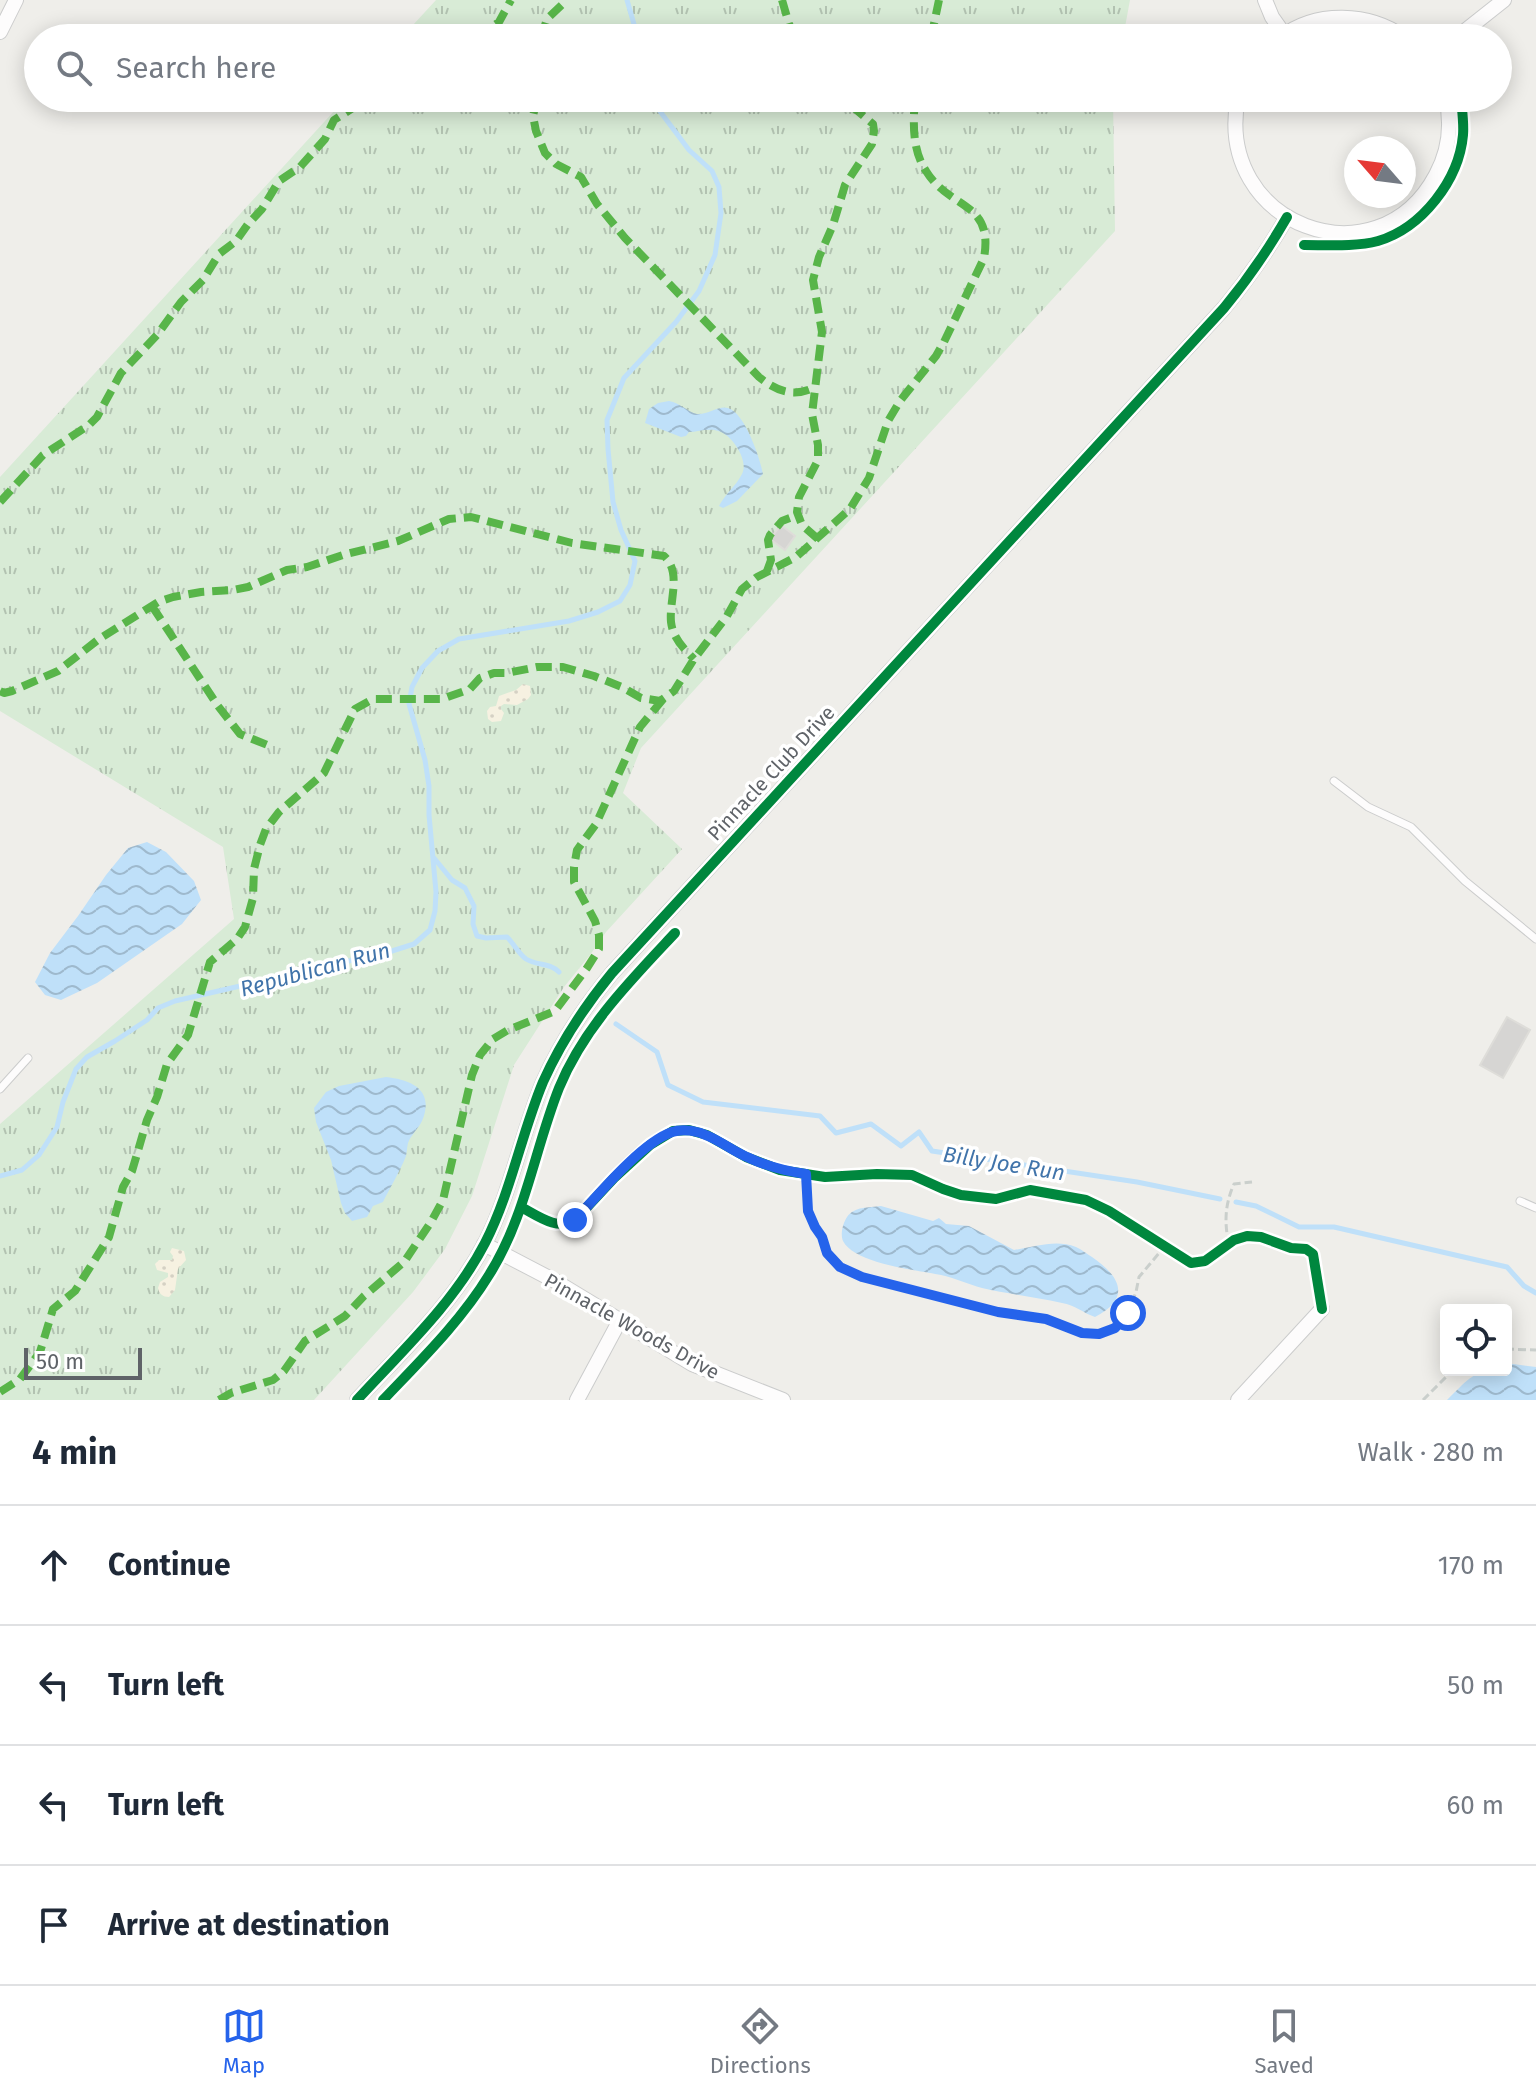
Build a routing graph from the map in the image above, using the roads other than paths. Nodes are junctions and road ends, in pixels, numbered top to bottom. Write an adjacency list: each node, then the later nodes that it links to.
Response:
1 (16, 0): 8 (street)
2 (1265, 0): 4 (street)
3 (1504, 0): 7 (street)
4 (1276, 24)
5 (1308, 24): 6 (street)
6 (1379, 24)
7 (1474, 24)
8 (0, 32)
9 (1235, 112): 11 (street)
10 (1448, 112): 11 (street)
11 (1287, 217): 18 (street, Pinnacle Club Drive)
12 (1334, 781): 13 (lane)
13 (1536, 939)
14 (28, 1058): 15 (lane)
15 (0, 1089)
16 (1520, 1201): 17 (lane)
17 (1536, 1208)
18 (484, 1244): 20 (street, Pinnacle Woods Drive); 21 (street, Pinnacle Club Drive)
19 (1322, 1309): 24 (street)
20 (620, 1320): 22 (street); 23 (street, Pinnacle Woods Drive)
21 (357, 1400)
22 (577, 1400)
23 (783, 1400)
24 (1238, 1400)

